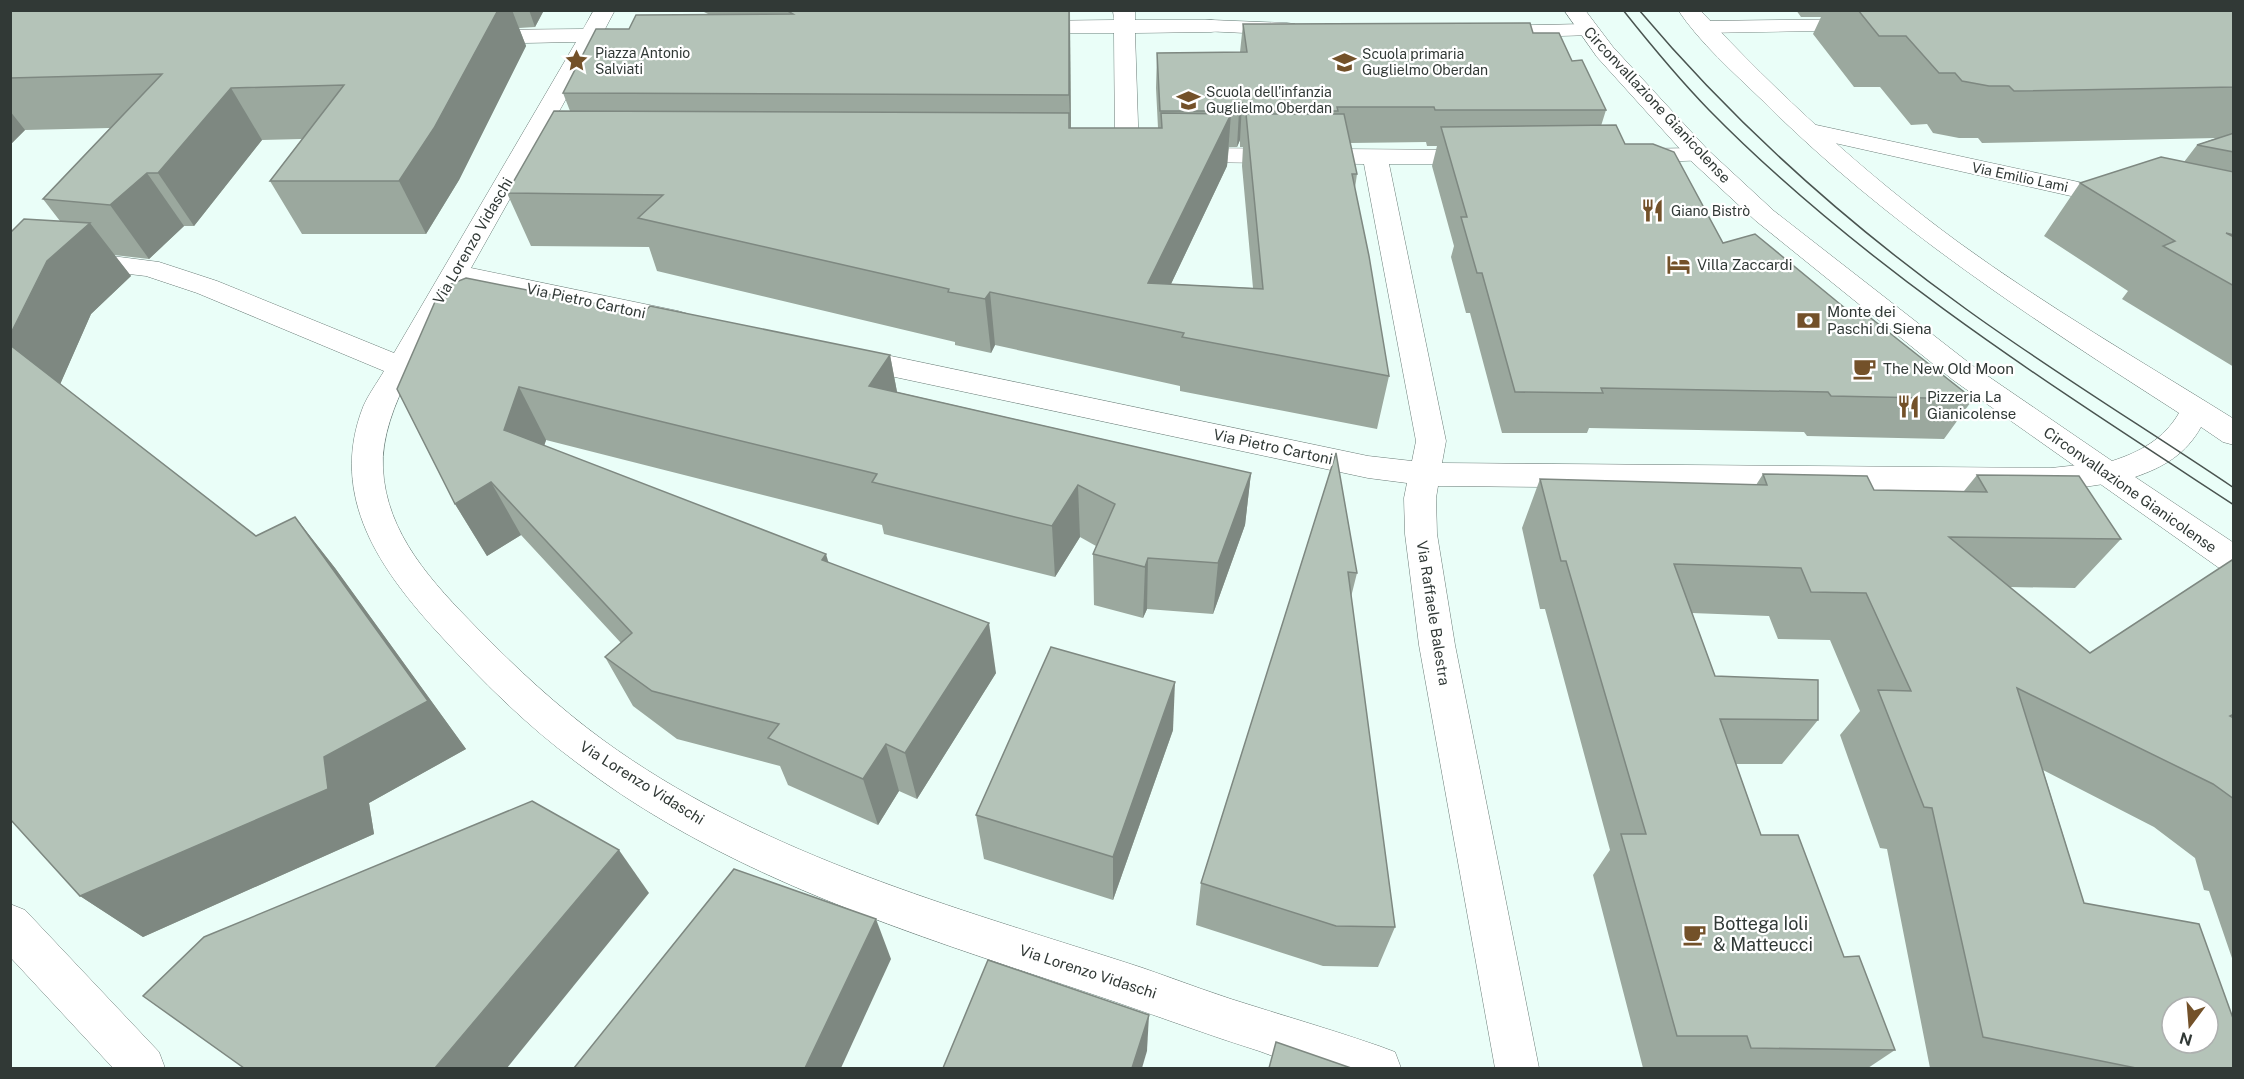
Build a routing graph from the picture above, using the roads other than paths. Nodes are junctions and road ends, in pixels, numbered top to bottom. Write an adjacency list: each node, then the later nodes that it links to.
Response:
1 (605, 10): 10 (street)
2 (1124, 18): 6 (street); 7 (street); 16 (street)
3 (1695, 19): 5 (street); 12 (street)
4 (1580, 20): 8 (street); 13 (street, Circonvallazione Gianicolense)
5 (1887, 24)
6 (1006, 28)
7 (1302, 30)
8 (1466, 32)
9 (635, 34): 10 (street)
10 (591, 35): 11 (street); 19 (street, Via Lorenzo Vidaschi)
11 (452, 37)
12 (1806, 130): 17 (street, Via Emilio Lami); 23 (street)
13 (1699, 155): 15 (street); 26 (street, Circonvallazione Gianicolense)
14 (1497, 156): 16 (street)
15 (1614, 156)
16 (1376, 157): 25 (street, Via Raffaele Balestra)
17 (2140, 204)
18 (10, 260): 22 (street)
19 (454, 273): 20 (street, Via Pietro Cartoni); 22 (street, Via Lorenzo Vidaschi)
20 (700, 325)
21 (818, 350): 25 (street, Via Pietro Cartoni)
22 (400, 367): 30 (street, Via Lorenzo Vidaschi)
23 (2196, 409): 24 (street); 26 (street, Via Pietro Cartoni)
24 (2234, 434)
25 (1424, 474): 26 (street, Via Pietro Cartoni); 31 (street, Via Raffaele Balestra)
26 (2106, 474): 27 (street, Circonvallazione Gianicolense)
27 (2234, 561)
28 (10, 924): 29 (street)
29 (143, 1068)
30 (1378, 1068)
31 (1517, 1068)

